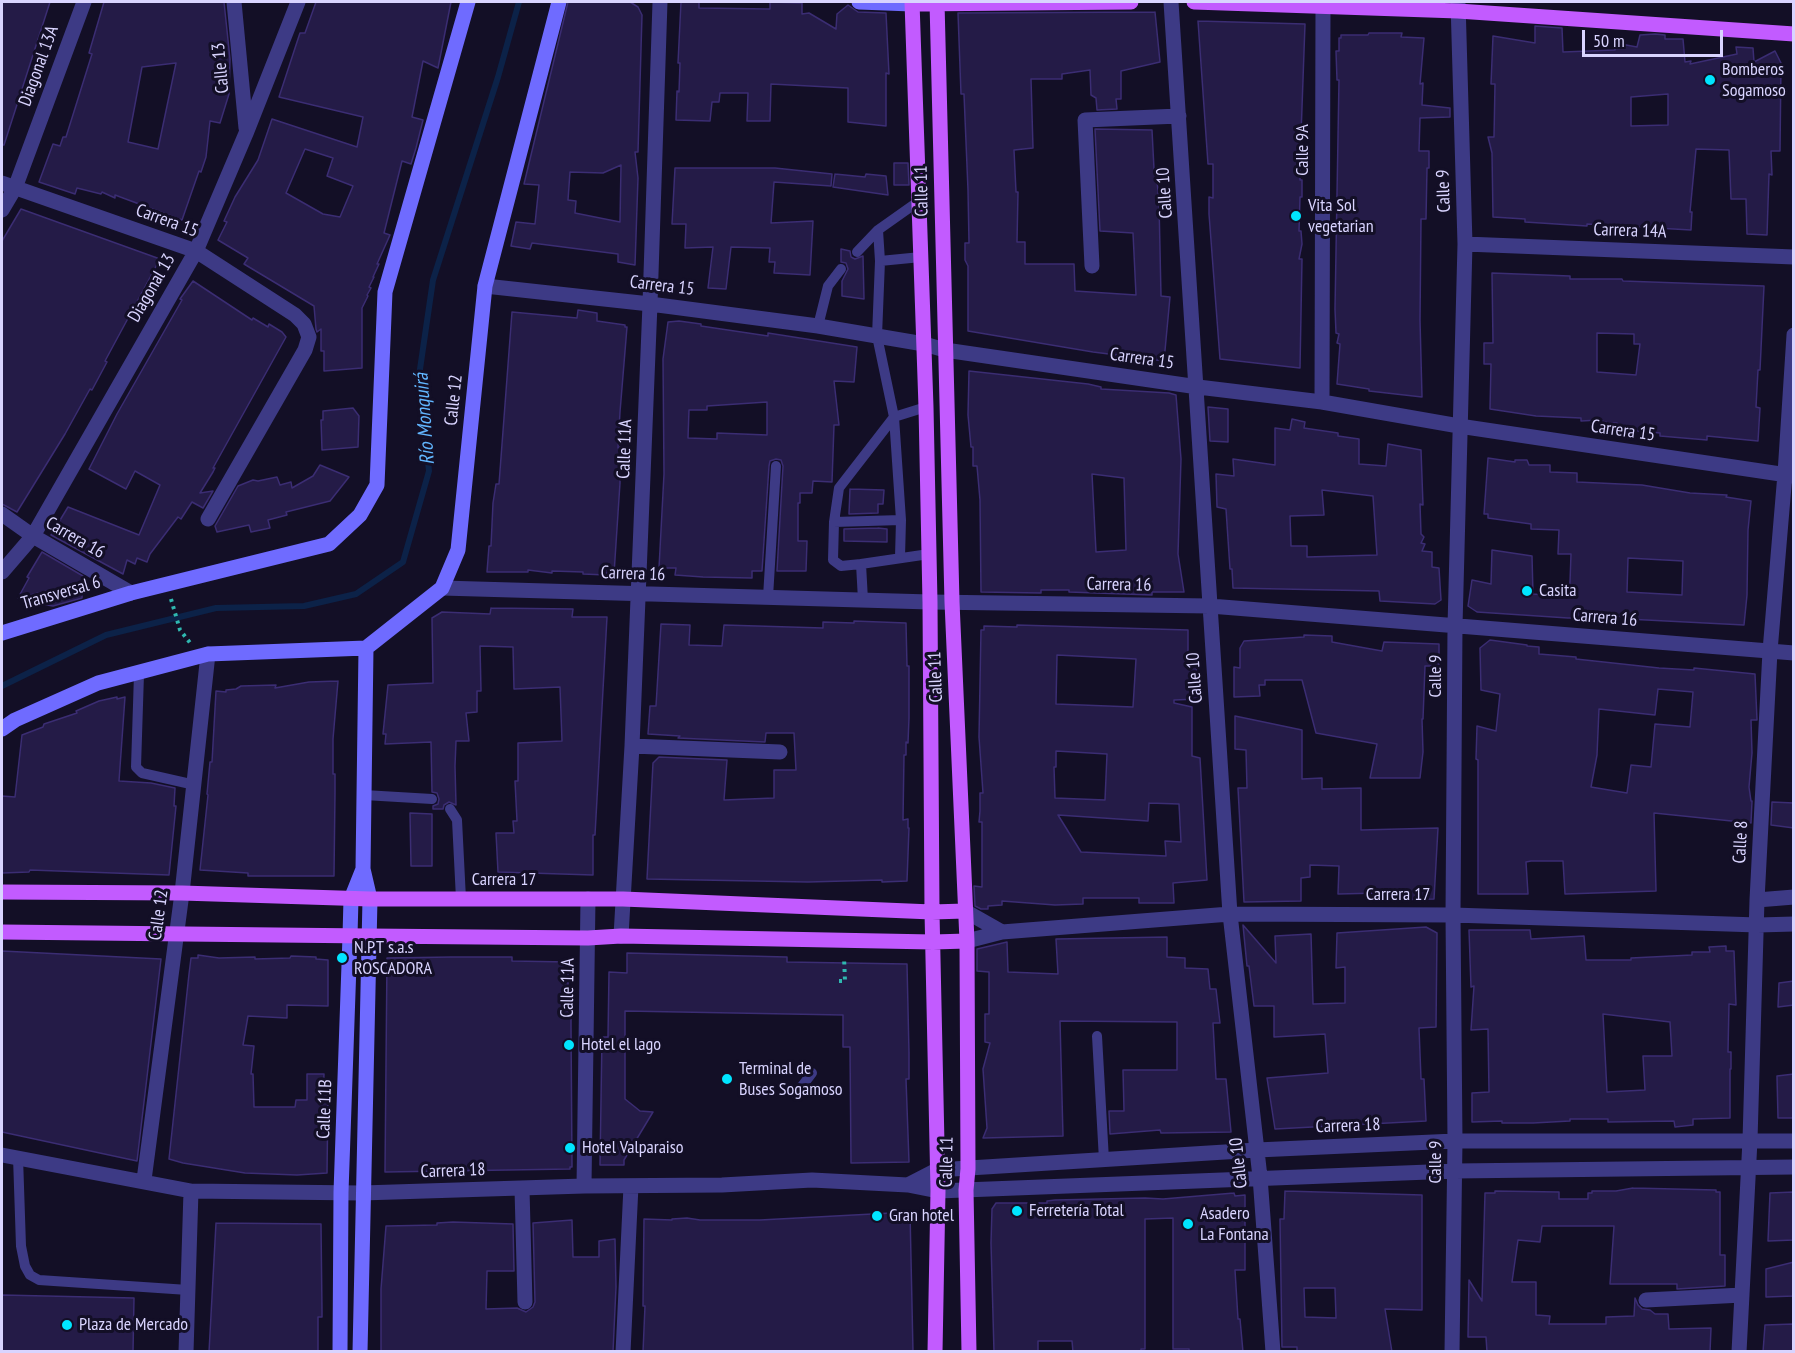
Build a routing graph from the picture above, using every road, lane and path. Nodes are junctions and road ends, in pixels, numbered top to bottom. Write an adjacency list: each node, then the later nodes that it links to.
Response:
1 (84, 2): 18 (street, Diagonal 13A)
2 (234, 2): 17 (street, Calle 13)
3 (298, 2): 17 (street, Diagonal 13)
4 (468, 2): 54 (street)
5 (559, 2): 30 (street, Calle 12)
6 (660, 2): 31 (street, Calle 11A)
7 (859, 2): 11 (street)
8 (1131, 2): 12 (main road)
9 (1172, 2): 16 (street, Calle 10)
10 (1194, 2): 13 (main road)
11 (912, 3): 12 (main road); 19 (main road, Calle 11)
12 (937, 3): 36 (main road, Calle 11)
13 (1323, 5): 14 (main road); 38 (street, Calle 9A)
14 (1458, 6): 15 (main road); 22 (street, Calle 9)
15 (1794, 34)
16 (1179, 116): 28 (street); 37 (street, Calle 10)
17 (247, 131): 23 (street, Diagonal 13)
18 (8, 186): 20 (street, Diagonal 13A); 23 (street, Carrera 15)
19 (919, 201): 21 (lane); 25 (main road, Calle 11)
20 (2, 210)
21 (878, 230): 24 (lane); 27 (lane)
22 (1465, 244): 26 (street, Carrera 14A); 41 (street, Calle 9)
23 (196, 251): 45 (street, Carrera 15); 48 (street, Diagonal 13)
24 (857, 252)
25 (921, 257): 27 (lane); 35 (main road, Calle 11)
26 (1794, 257)
27 (880, 261): 34 (lane)
28 (1092, 266)
29 (841, 269): 32 (lane)
30 (485, 286): 31 (street, Carrera 15); 53 (street, Calle 12)
31 (650, 304): 32 (street, Carrera 15); 55 (street, Calle 11A)
32 (818, 326): 34 (street, Carrera 15)
33 (1794, 335): 43 (street, Calle 8)
34 (877, 336): 35 (street, Carrera 15); 40 (lane)
35 (924, 344): 36 (street, Carrera 15); 39 (main road, Calle 11)
36 (945, 350): 37 (street, Carrera 15); 60 (main road, Calle 11)
37 (1198, 387): 38 (street, Carrera 15); 61 (street, Calle 10)
38 (1322, 402): 41 (street, Carrera 15)
39 (926, 407): 40 (lane); 49 (main road, Calle 11)
40 (894, 417): 46 (lane); 47 (lane)
41 (1459, 426): 43 (street, Carrera 15); 62 (street, Calle 9)
42 (776, 466): 56 (lane)
43 (1790, 475): 66 (street, Calle 8)
44 (2, 514): 48 (street, Carrera 16)
45 (208, 519)
46 (901, 520): 47 (lane); 50 (lane)
47 (834, 522): 51 (lane)
48 (33, 536): 52 (street, Diagonal 13); 54 (street, Carrera 16)
49 (929, 554): 50 (lane); 59 (main road, Calle 11)
50 (900, 557): 51 (lane)
51 (861, 564): 58 (lane)
52 (2, 573)
53 (441, 588): 55 (street, Carrera 16); 65 (street, Calle 12)
54 (131, 593): 63 (street, Transversal 6)
55 (638, 594): 56 (street, Carrera 16); 71 (street, Calle 11A)
56 (768, 597): 58 (street, Carrera 16)
57 (172, 600): 64 (path)
58 (863, 600): 59 (street, Carrera 16)
59 (930, 602): 60 (street, Carrera 16); 88 (main road, Calle 11)
60 (952, 602): 61 (street, Carrera 16); 87 (main road, Calle 11)
61 (1210, 606): 62 (street, Carrera 16); 89 (street, Calle 10)
62 (1455, 626): 66 (street, Carrera 16); 90 (street, Calle 9)
63 (2, 633)
64 (191, 644)
65 (366, 648): 68 (street); 74 (street, Calle 11B)
66 (1770, 651): 67 (street, Carrera 16); 86 (street, Calle 8)
67 (1794, 653)
68 (208, 654): 69 (street); 73 (street, Calle 12)
69 (139, 674): 70 (street); 73 (lane)
70 (2, 729)
71 (632, 746): 72 (street); 81 (street, Calle 11A)
72 (780, 752)
73 (195, 785): 79 (street, Calle 12)
74 (364, 795): 75 (lane); 77 (street, Calle 11B)
75 (432, 799)
76 (450, 809): 84 (lane)
77 (363, 869): 82 (street, Calle 11B); 83 (street, Calle 11B)
78 (2, 892): 79 (main road, Carrera 17)
79 (182, 893): 82 (main road, Carrera 17); 95 (street, Calle 12)
80 (1794, 897): 86 (street)
81 (623, 898): 85 (main road, Carrera 17); 88 (main road, Carrera 17); 98 (street, Calle 11A)
82 (351, 899): 83 (main road, Carrera 17); 96 (street, Calle 11B)
83 (370, 899): 84 (main road, Carrera 17); 97 (street, Calle 11B)
84 (460, 899): 85 (main road, Carrera 17)
85 (588, 899): 99 (street, Calle 11A)
86 (1757, 900): 92 (street, Calle 8)
87 (965, 911): 88 (main road, Carrera 17); 94 (street); 100 (main road, Calle 11)
88 (932, 912): 101 (main road, Calle 11)
89 (1230, 914): 90 (street, Carrera 17); 94 (street, Carrera 17); 110 (street, Calle 10)
90 (1453, 915): 92 (street, Carrera 17); 109 (street, Calle 9)
91 (1794, 924): 92 (street, Carrera 17)
92 (1758, 925): 107 (street, Calle 8)
93 (2, 932): 95 (main road, Carrera 17)
94 (1002, 932): 100 (street, Carrera 17)
95 (176, 935): 96 (main road, Carrera 17); 120 (street, Calle 12)
96 (350, 936): 97 (main road, Carrera 17); 128 (street, Calle 11B)
97 (369, 936): 99 (main road, Carrera 17); 129 (street, Calle 11B)
98 (621, 936): 99 (main road, Carrera 17); 101 (main road, Carrera 17)
99 (588, 938): 122 (street, Calle 11A)
100 (967, 940): 101 (main road, Carrera 17); 115 (main road, Calle 11)
101 (933, 942): 117 (main road, Calle 11)
102 (844, 956): 103 (path)
103 (839, 981)
104 (1097, 1036): 113 (lane)
105 (812, 1073): 106 (lane)
106 (796, 1094)
107 (1750, 1140): 108 (street, Carrera 18); 109 (street, Carrera 18); 116 (street, Calle 8)
108 (1794, 1141)
109 (1455, 1142): 110 (street, Carrera 18); 118 (street, Calle 9)
110 (1257, 1150): 113 (street, Carrera 18); 119 (street, Calle 10)
111 (2, 1155): 112 (street, Carrera 18)
112 (18, 1158): 120 (street, Carrera 18); 130 (lane)
113 (1104, 1160): 115 (street, Carrera 18)
114 (1794, 1167): 116 (street, Carrera 18)
115 (968, 1169): 117 (street, Carrera 18); 125 (main road, Calle 11)
116 (1748, 1169): 118 (street, Carrera 18); 131 (street, Calle 8)
117 (937, 1170): 121 (street, Carrera 18); 127 (main road, Calle 11)
118 (1455, 1171): 119 (street, Carrera 18); 141 (street, Calle 9)
119 (1260, 1177): 125 (street, Carrera 18); 140 (street, Calle 10)
120 (144, 1180): 126 (street, Carrera 18)
121 (908, 1185): 123 (street, Carrera 18); 127 (street, Carrera 18)
122 (584, 1186): 123 (street, Carrera 18); 124 (street, Carrera 18)
123 (631, 1186): 137 (street)
124 (522, 1189): 129 (street, Carrera 18); 133 (street)
125 (966, 1190): 127 (street, Carrera 18); 139 (main road, Calle 11)
126 (191, 1191): 128 (street, Carrera 18); 130 (street)
127 (938, 1191): 138 (main road, Calle 11)
128 (341, 1192): 129 (street, Carrera 18); 135 (street, Calle 11B)
129 (362, 1193): 136 (street, Calle 11B)
130 (188, 1290): 134 (street)
131 (1742, 1296): 132 (street); 142 (street, Calle 8)
132 (1646, 1300)
133 (525, 1302)
134 (186, 1352)
135 (340, 1352)
136 (360, 1352)
137 (623, 1352)
138 (935, 1352)
139 (969, 1352)
140 (1273, 1352)
141 (1452, 1352)
142 (1739, 1352)

